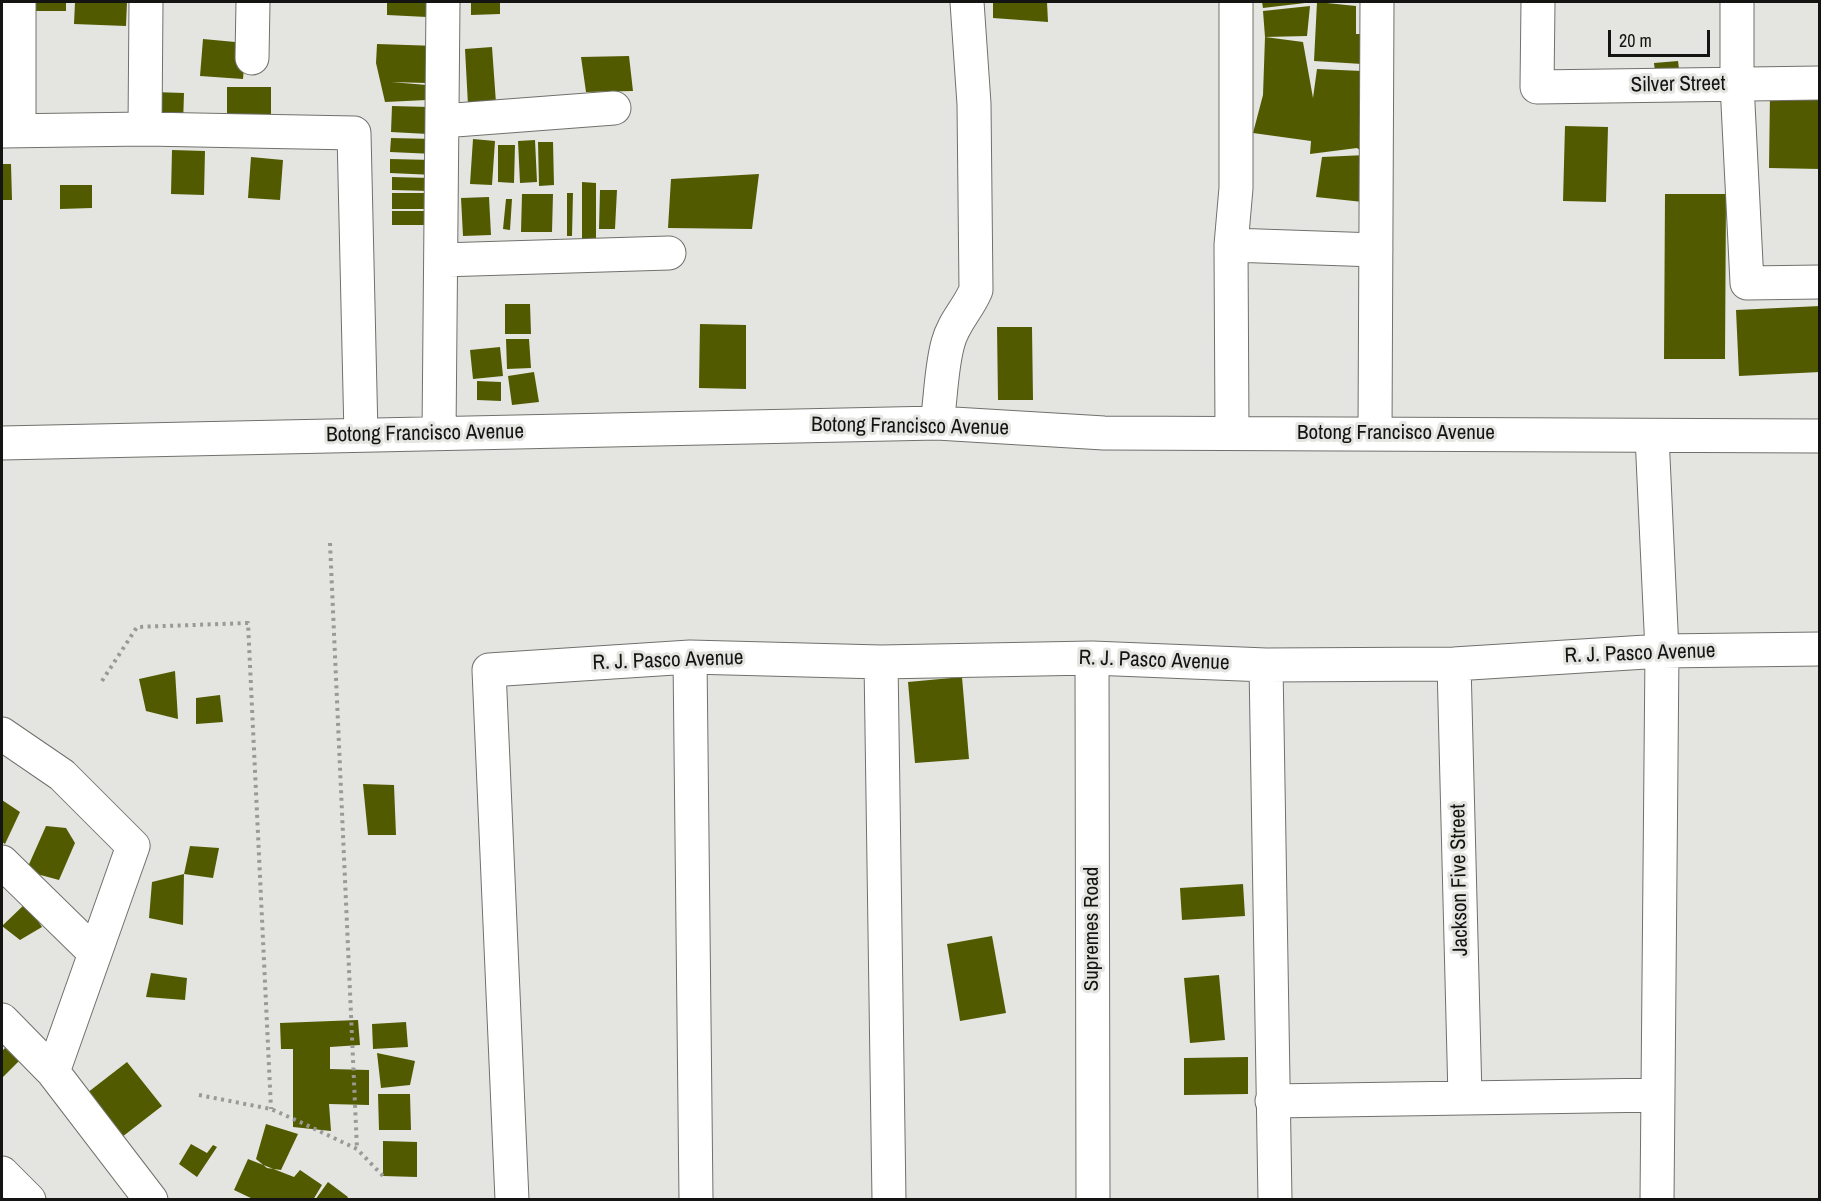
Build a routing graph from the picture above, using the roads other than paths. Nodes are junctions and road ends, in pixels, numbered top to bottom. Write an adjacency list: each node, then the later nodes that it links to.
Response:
1 (19, 2): 16 (street)
2 (146, 2): 15 (street)
3 (253, 2): 10 (street)
4 (443, 2): 14 (street)
5 (967, 2): 22 (street)
6 (1236, 2): 17 (street)
7 (1377, 2): 18 (street)
8 (1538, 2): 12 (street, Silver Street)
9 (1737, 2): 12 (street)
10 (252, 58)
11 (1820, 83): 12 (street, Silver Street)
12 (1737, 84): 21 (street)
13 (614, 108): 14 (street)
14 (442, 121): 20 (street)
15 (145, 129): 16 (street); 26 (street)
16 (10, 130)
17 (1231, 245): 18 (street); 23 (street)
18 (1376, 250): 24 (street)
19 (669, 253): 20 (street)
20 (441, 260): 25 (street)
21 (1820, 282)
22 (938, 423): 23 (street, Botong Francisco Avenue); 25 (street, Botong Francisco Avenue)
23 (1232, 432): 24 (street, Botong Francisco Avenue)
24 (1375, 432): 27 (street, Botong Francisco Avenue)
25 (439, 433): 26 (street, Botong Francisco Avenue)
26 (361, 435): 29 (street, Botong Francisco Avenue)
27 (1652, 436): 28 (street, Botong Francisco Avenue); 31 (street)
28 (1820, 436)
29 (2, 443)
30 (1820, 649): 31 (street, R. J. Pasco Avenue)
31 (1662, 651): 35 (street, R. J. Pasco Avenue); 42 (street)
32 (690, 657): 34 (street, R. J. Pasco Avenue); 48 (street, R. J. Pasco Avenue); 49 (street)
33 (1092, 658): 34 (street, R. J. Pasco Avenue); 36 (street, R. J. Pasco Avenue); 51 (street, Supremes Road)
34 (881, 662): 50 (street)
35 (1455, 664): 36 (street, R. J. Pasco Avenue); 43 (street, Jackson Five Street)
36 (1266, 665): 44 (street)
37 (2, 734): 39 (street)
38 (2, 862): 39 (street)
39 (95, 953): 41 (street)
40 (2, 1020): 41 (street)
41 (53, 1072): 47 (street)
42 (1658, 1095): 43 (street); 53 (street)
43 (1465, 1097): 44 (street)
44 (1272, 1101): 52 (street)
45 (2, 1173): 46 (street)
46 (28, 1200)
47 (151, 1200)
48 (512, 1200)
49 (696, 1200)
50 (889, 1200)
51 (1093, 1200)
52 (1275, 1200)
53 (1657, 1200)

